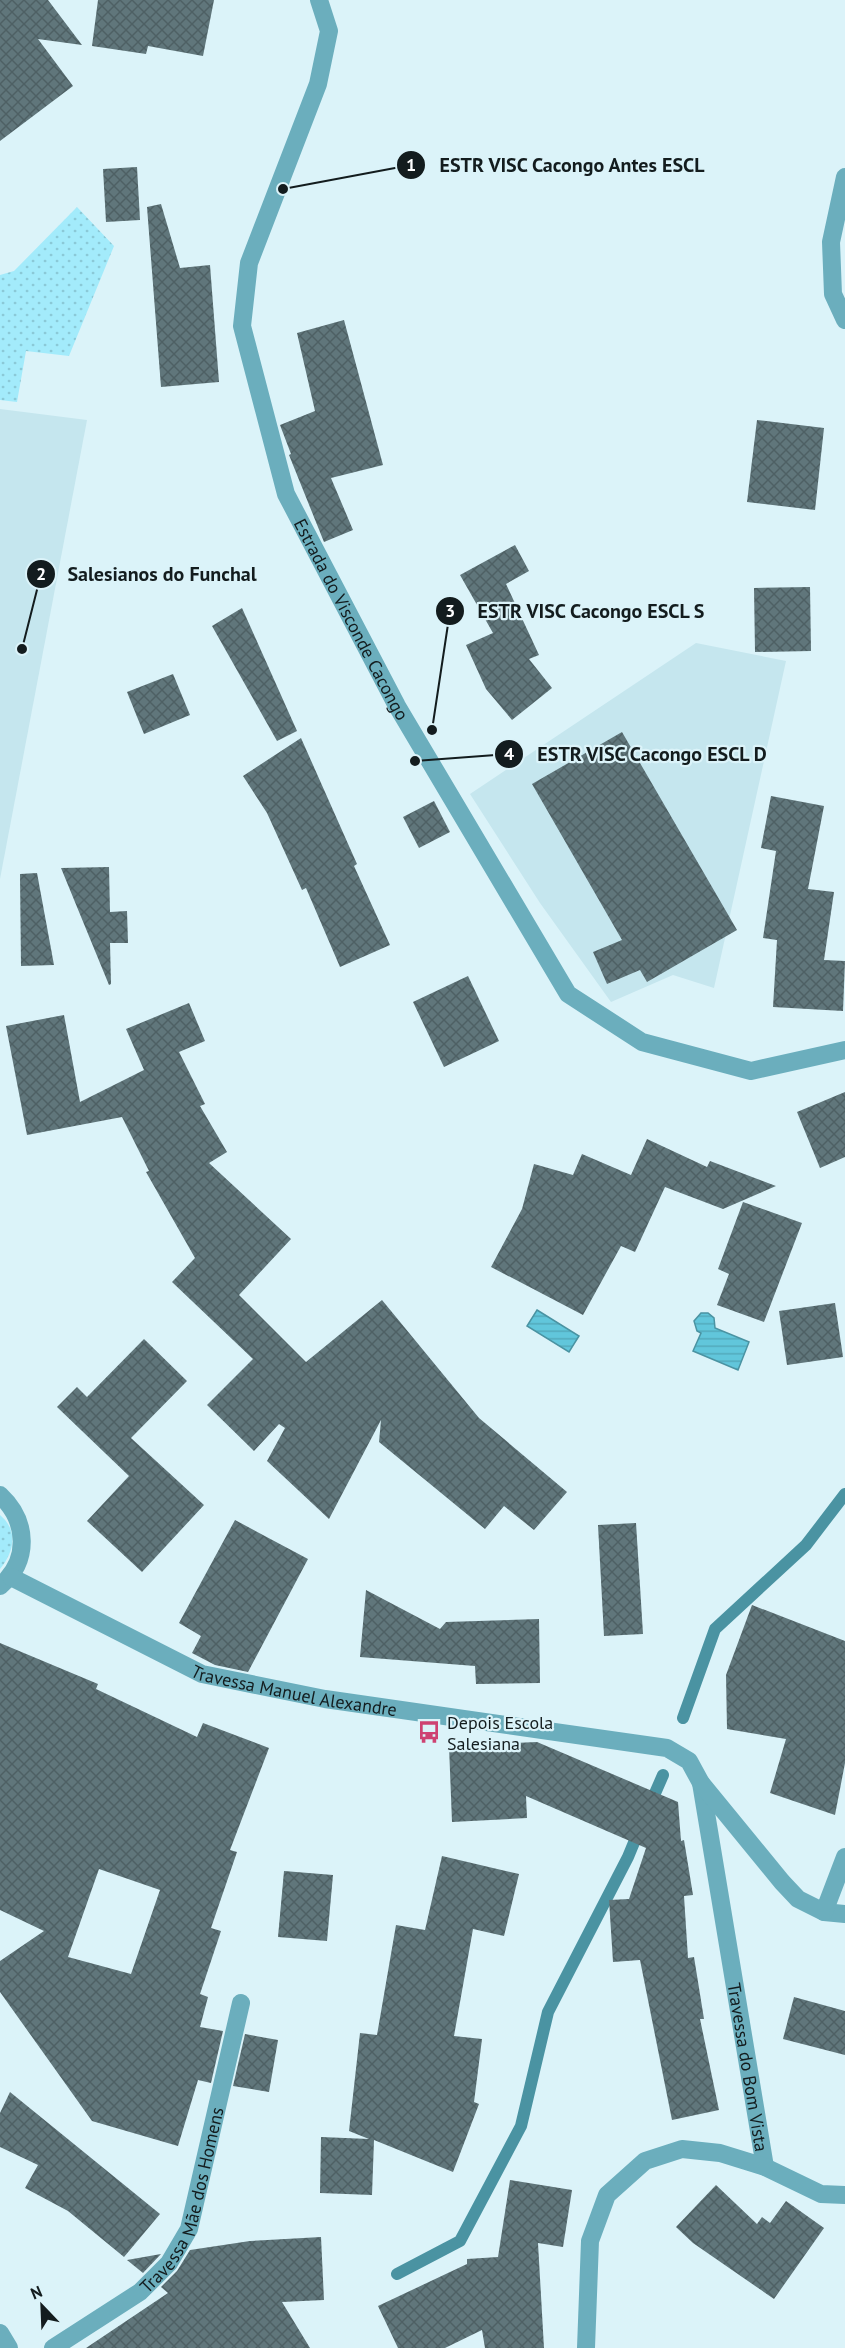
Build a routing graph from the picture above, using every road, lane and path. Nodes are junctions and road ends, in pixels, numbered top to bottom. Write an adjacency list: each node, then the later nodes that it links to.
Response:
1 (319, 0): 4 (street, Estrada do Visconde Cacongo)
2 (845, 177): 3 (street)
3 (845, 320)
4 (845, 1050)
5 (0, 1495): 6 (street)
6 (5, 1582): 7 (street, Travessa Manuel Alexandre)
7 (701, 1783): 9 (street, Travessa Manuel Alexandre); 12 (street, Travessa do Bom Vista)
8 (845, 1857): 9 (street)
9 (824, 1912): 10 (street)
10 (845, 1914)
11 (242, 2003): 16 (street, Travessa Mãe dos Homens)
12 (765, 2167): 13 (street); 17 (street, Travessa do Bom Vista)
13 (845, 2195)
14 (0, 2333): 15 (street)
15 (9, 2348)
16 (53, 2348)
17 (586, 2348)

